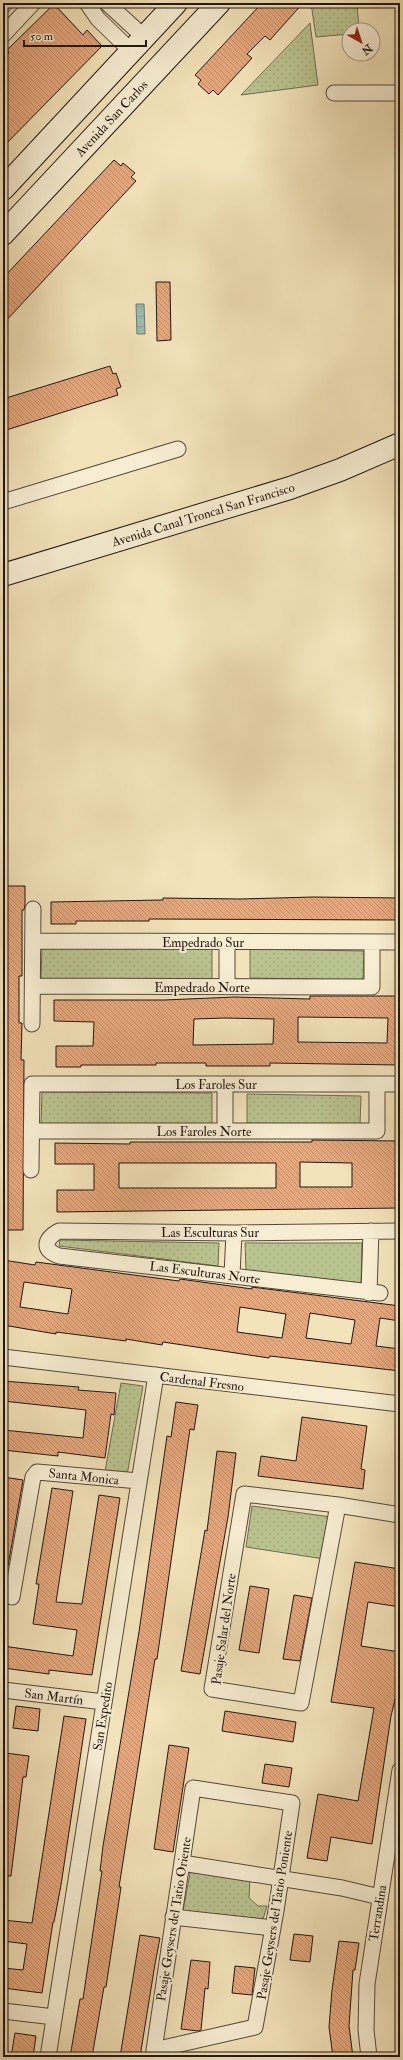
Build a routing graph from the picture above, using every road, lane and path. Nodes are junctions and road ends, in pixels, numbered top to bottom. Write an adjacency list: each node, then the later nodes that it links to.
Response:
1 (33, 3): 6 (street)
2 (87, 3): 7 (street)
3 (107, 3): 7 (street)
4 (176, 3): 7 (main road)
5 (219, 3): 11 (main road, Avenida San Carlos)
6 (3, 35)
7 (137, 44): 10 (main road)
8 (334, 93): 9 (street)
9 (400, 93)
10 (3, 189)
11 (3, 234)
12 (400, 444): 15 (main road, Avenida Canal Troncal San Francisco)
13 (178, 449): 14 (street)
14 (3, 502)
15 (3, 575)
16 (33, 909): 17 (street)
17 (33, 941): 18 (street, Empedrado Sur); 21 (street)
18 (227, 942): 19 (street, Empedrado Sur); 22 (street)
19 (372, 942): 20 (street, Empedrado Sur); 22 (street, Empedrado Norte)
20 (400, 942)
21 (33, 986): 22 (street, Empedrado Norte); 23 (street)
22 (227, 987)
23 (32, 1024)
24 (225, 1084): 25 (street, Los Faroles Sur); 27 (street, Los Faroles Sur); 28 (street)
25 (377, 1084): 26 (street, Los Faroles Sur); 28 (street, Los Faroles Norte)
26 (400, 1084)
27 (32, 1131): 28 (street, Los Faroles Norte); 29 (street)
28 (225, 1131)
29 (32, 1170)
30 (371, 1231): 31 (street, Las Esculturas Sur); 32 (street, Las Esculturas Sur); 34 (street, Las Esculturas Norte)
31 (400, 1231)
32 (234, 1233): 33 (street, Las Esculturas Sur); 34 (street)
33 (51, 1235): 34 (street, Las Esculturas Norte)
34 (232, 1275)
35 (3, 1357): 36 (street, Cardenal Fresno)
36 (156, 1375): 37 (street, Cardenal Fresno); 38 (street, San Expedito)
37 (400, 1404)
38 (139, 1481): 41 (street, Santa Monica); 43 (street, San Expedito)
39 (338, 1505): 39 (street, Pasaje Salar del Norte); 40 (street, Pasaje Salar del Norte)
40 (396, 1514)
41 (12, 1597)
42 (3, 1690): 43 (street, San Martín)
43 (104, 1702): 52 (street, San Expedito)
44 (400, 1770): 48 (street, Terrandina)
45 (193, 1788): 46 (street, Pasaje Geysers del Tatio Oriente); 47 (street, Pasaje Geysers del Tatio Poniente)
46 (182, 1863): 47 (street); 49 (street, Pasaje Geysers del Tatio Oriente)
47 (281, 1878): 48 (street); 50 (street, Pasaje Geysers del Tatio Poniente)
48 (380, 1897): 55 (street, Terrandina)
49 (173, 1917): 50 (street); 53 (street, Pasaje Geysers del Tatio Oriente)
50 (273, 1928): 53 (street, Pasaje Geysers del Tatio Poniente)
51 (3, 2011): 52 (street)
52 (54, 2017): 54 (street, San Expedito)
53 (255, 2027)
54 (48, 2057)
55 (369, 2057)

